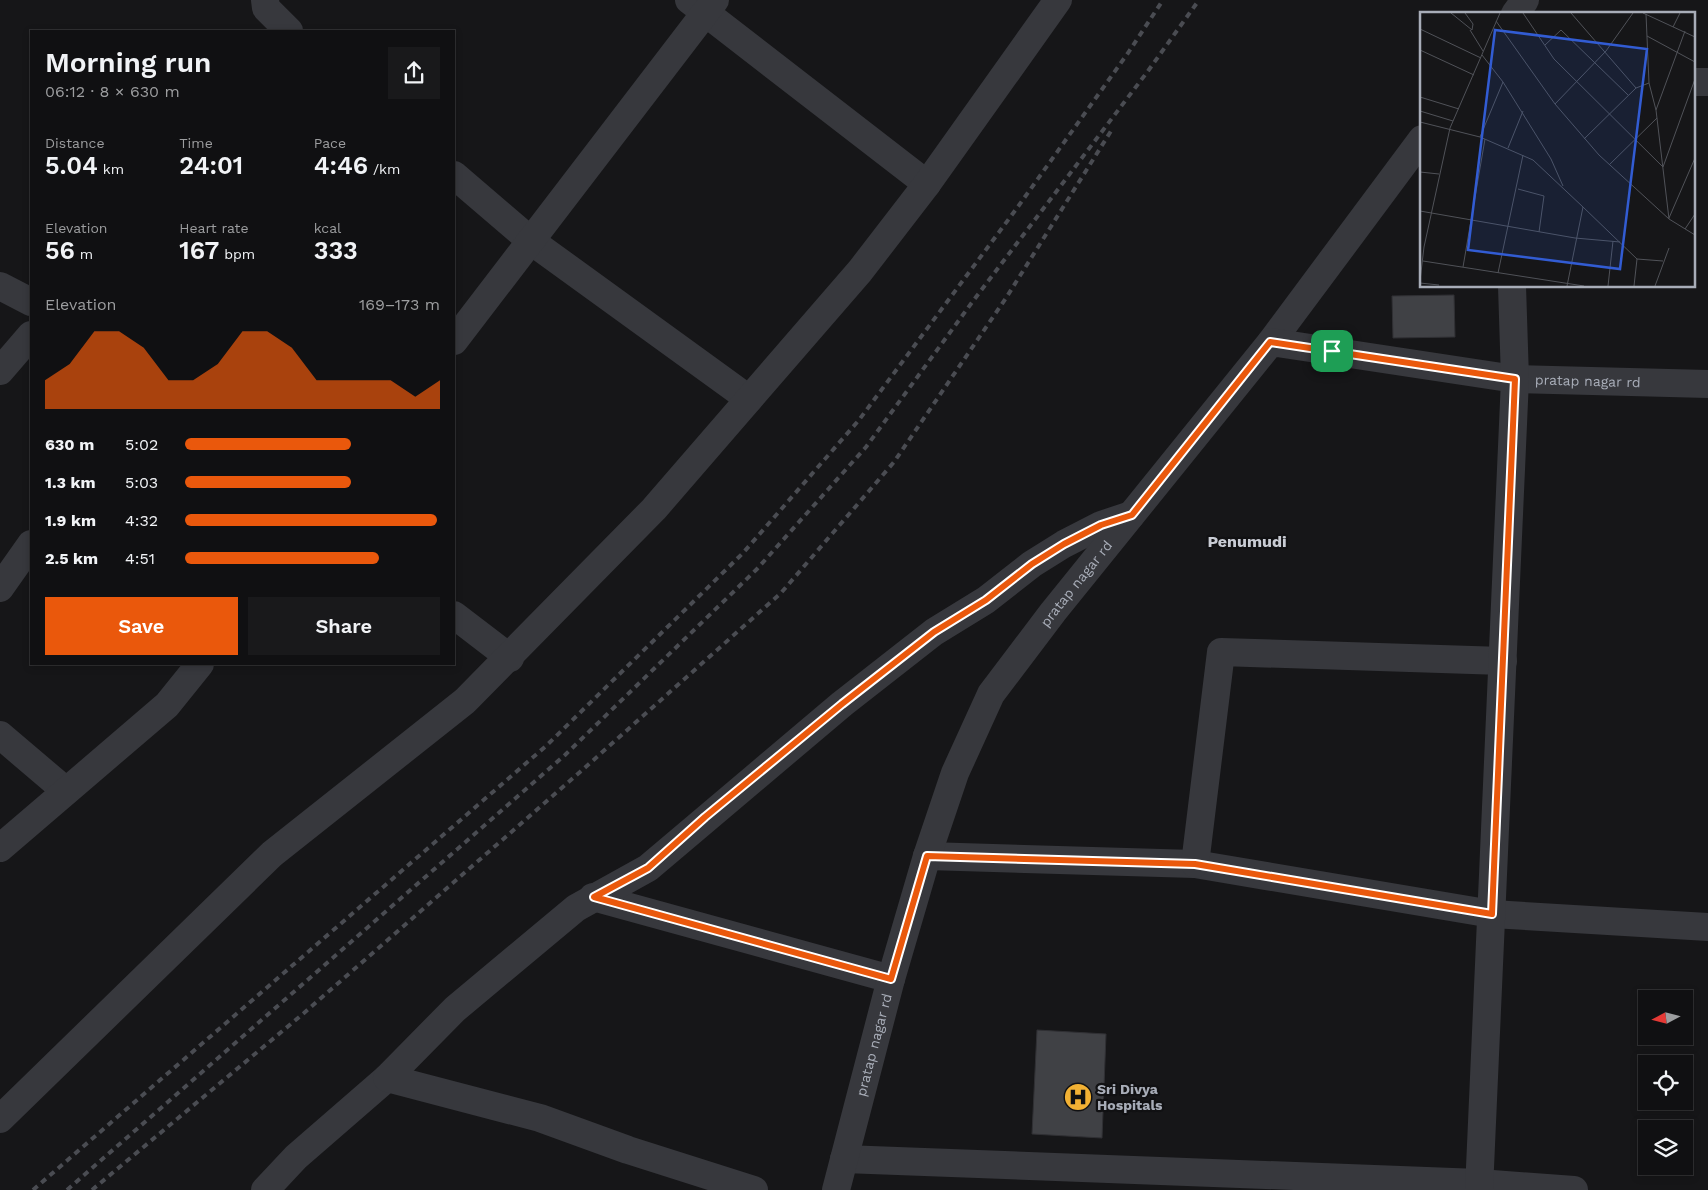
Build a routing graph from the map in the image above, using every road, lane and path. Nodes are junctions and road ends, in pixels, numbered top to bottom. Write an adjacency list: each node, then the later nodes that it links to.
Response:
1 (265, 0): 6 (street)
2 (1058, 0): 9 (street)
3 (1525, 0): 5 (street)
4 (703, 4): 9 (street); 10 (street)
5 (1516, 12)
6 (288, 30)
7 (1420, 141): 16 (street)
8 (455, 176): 10 (street)
9 (927, 184): 20 (street)
10 (531, 240): 15 (street); 20 (street)
11 (0, 286): 13 (street)
12 (1512, 288): 18 (street)
13 (30, 301)
14 (30, 336): 17 (street)
15 (455, 340)
16 (1270, 342): 18 (street, pratap nagar rd); 21 (street, pratap nagar rd)
17 (0, 371)
18 (1515, 379): 19 (street, pratap nagar rd); 26 (street)
19 (1708, 384)
20 (749, 399): 25 (street)
21 (1132, 515): 31 (street, pratap nagar rd); 33 (street)
22 (30, 545): 23 (street)
23 (0, 588)
24 (455, 616): 25 (street)
25 (510, 658): 38 (street)
26 (1503, 661): 32 (street); 34 (street)
27 (199, 665): 29 (street)
28 (0, 735): 29 (street)
29 (66, 791): 30 (street)
30 (0, 848)
31 (927, 856): 32 (street); 36 (street, pratap nagar rd)
32 (1195, 864): 34 (street)
33 (594, 897): 36 (street); 37 (street)
34 (1492, 914): 35 (street); 40 (street)
35 (1708, 927)
36 (891, 979): 39 (street, pratap nagar rd)
37 (387, 1078): 41 (street); 42 (street)
38 (0, 1119)
39 (844, 1158): 40 (street); 43 (street, pratap nagar rd)
40 (1479, 1186): 44 (street)
41 (265, 1190)
42 (754, 1190)
43 (836, 1190)
44 (1574, 1190)

